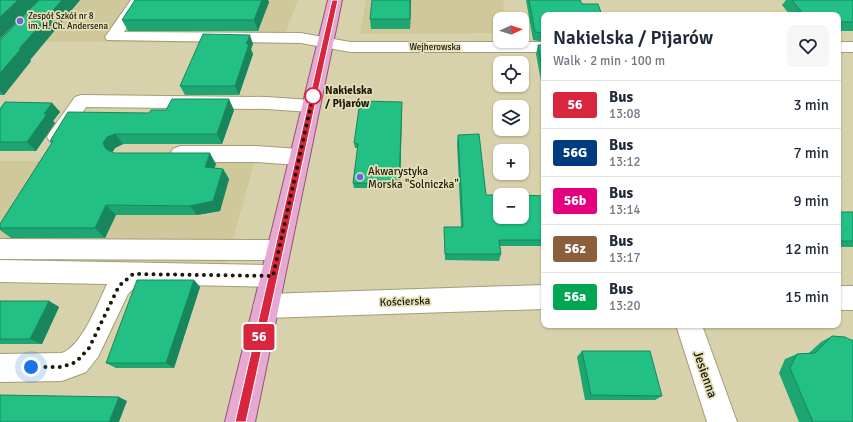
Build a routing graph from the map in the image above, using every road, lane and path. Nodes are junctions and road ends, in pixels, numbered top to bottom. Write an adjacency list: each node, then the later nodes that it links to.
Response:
1 (139, 0): 3 (street, Wejherowska)
2 (335, 0): 3 (main road)
3 (325, 43): 4 (street, Wejherowska); 7 (main road)
4 (541, 47)
5 (841, 47): 6 (street)
6 (853, 47)
7 (310, 106): 8 (street); 10 (main road)
8 (46, 154)
9 (162, 154): 10 (street)
10 (299, 157): 12 (main road)
11 (0, 249): 12 (street)
12 (278, 250): 15 (main road)
13 (0, 271): 14 (street)
14 (133, 274): 15 (street); 21 (street)
15 (273, 276): 19 (main road)
16 (541, 297): 19 (street, Kościerska)
17 (841, 298): 18 (street)
18 (853, 298)
19 (266, 306): 22 (main road)
20 (690, 328): 23 (street, Jesienna)
21 (0, 368)
22 (240, 422)
23 (722, 422)

